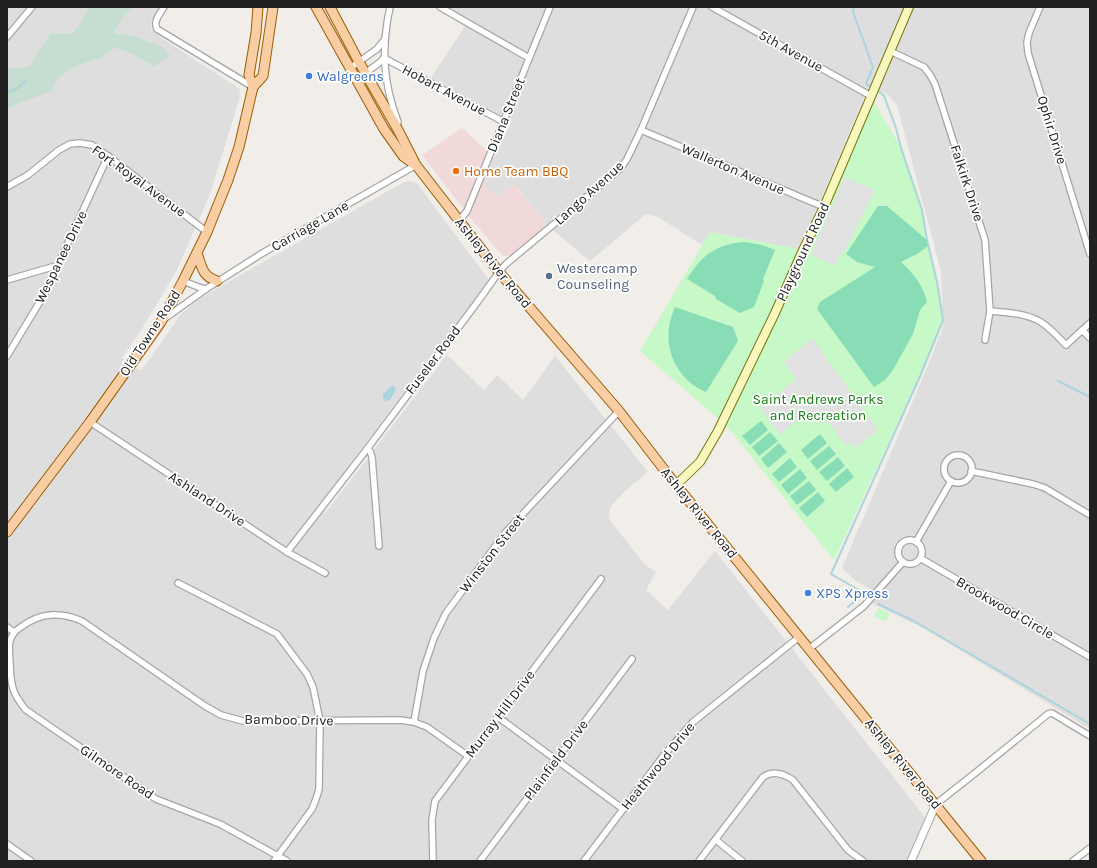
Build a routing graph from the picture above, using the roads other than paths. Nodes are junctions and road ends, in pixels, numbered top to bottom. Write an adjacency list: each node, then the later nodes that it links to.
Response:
1 (32, 7): 14 (street)
2 (164, 7): 23 (street)
3 (258, 7): 23 (main road)
4 (273, 7): 23 (main road)
5 (316, 7): 20 (main road, Ashley River Road)
6 (330, 7): 19 (main road, Ashley River Road)
7 (390, 7): 15 (street)
8 (440, 7): 18 (street)
9 (550, 7): 18 (street, Diana Street)
10 (693, 7): 26 (street, Lango Avenue)
11 (712, 7): 24 (street, 5th Avenue)
12 (909, 7): 16 (main road, Playground Road)
13 (1040, 7): 34 (street, Ophir Drive)
14 (7, 37)
15 (385, 39): 17 (street); 19 (street)
16 (890, 51): 24 (main road, Playground Road); 41 (street, Falkirk Drive)
17 (384, 58): 21 (street); 25 (street, Hobart Avenue); 28 (street)
18 (529, 58): 25 (street, Diana Street)
19 (359, 62): 20 (street); 21 (main road, Ashley River Road)
20 (350, 68): 22 (main road, Ashley River Road)
21 (366, 73): 22 (street); 28 (main road, Ashley River Road)
22 (356, 80): 28 (main road, Ashley River Road)
23 (253, 87): 32 (main road, Old Towne Road)
24 (871, 96): 30 (main road, Playground Road)
25 (504, 122): 31 (street, Diana Street)
26 (641, 130): 30 (street, Wallerton Avenue); 36 (street, Lango Avenue)
27 (108, 156): 29 (street, Fort Royal Avenue); 32 (street, Fort Royal Avenue); 35 (street, Wespanee Drive)
28 (416, 165): 31 (main road, Ashley River Road); 39 (street, Carriage Lane)
29 (7, 187)
30 (824, 208): 53 (main road, Playground Road)
31 (458, 220): 36 (main road, Ashley River Road)
32 (207, 232): 33 (main road, Old Towne Road)
33 (197, 253): 38 (main road, Old Towne Road); 39 (main road)
34 (1090, 254)
35 (59, 265): 37 (street); 47 (street, Wespanee Drive)
36 (499, 272): 48 (main road, Ashley River Road); 50 (street, Fuseler Road)
37 (7, 280)
38 (183, 281): 40 (street); 42 (main road, Old Towne Road)
39 (218, 281): 40 (street, Carriage Lane)
40 (206, 288): 42 (street, Carriage Lane)
41 (990, 311): 44 (street); 46 (street, Falkirk Drive)
42 (161, 322): 49 (main road, Old Towne Road)
43 (1090, 323): 44 (street)
44 (1082, 330): 45 (street)
45 (1090, 338)
46 (985, 340)
47 (7, 356)
48 (619, 411): 53 (main road, Ashley River Road); 72 (street, Winston Street)
49 (90, 422): 55 (main road, Old Towne Road); 58 (street, Ashland Drive)
50 (367, 449): 57 (street); 58 (street, Fuseler Road)
51 (971, 471): 52 (street); 52 (street); 54 (street)
52 (951, 481): 56 (street)
53 (676, 485): 66 (main road, Ashley River Road)
54 (1090, 515)
55 (7, 532)
56 (916, 542): 59 (street); 60 (street)
57 (379, 546)
58 (288, 552): 61 (street, Ashland Drive)
59 (920, 558): 60 (street); 68 (street, Brookwood Circle)
60 (903, 562): 67 (street)
61 (325, 574)
62 (601, 579): 70 (street, Murray Hill Drive)
63 (178, 583): 71 (street)
64 (7, 627): 65 (street)
65 (14, 632): 71 (street, Bamboo Drive); 81 (street, Gilmore Road)
66 (799, 637): 67 (main road, Ashley River Road); 77 (street, Heathwood Drive)
67 (809, 649): 76 (main road, Ashley River Road)
68 (1090, 657)
69 (632, 659): 75 (street, Plainfield Drive)
70 (498, 717): 74 (street, Murray Hill Drive); 75 (street)
71 (320, 721): 72 (street, Bamboo Drive); 81 (street)
72 (414, 722): 74 (street, Bamboo Drive)
73 (1090, 736): 76 (street)
74 (468, 756): 85 (street, Murray Hill Drive)
75 (556, 759): 77 (street); 86 (street, Plainfield Drive)
76 (936, 804): 91 (street); 92 (main road, Ashley River Road)
77 (623, 809): 87 (street, Heathwood Drive)
78 (716, 840): 88 (street); 89 (street); 90 (street)
79 (7, 844): 82 (street)
80 (1090, 848): 93 (street)
81 (278, 855): 83 (street); 84 (street, Gilmore Road)
82 (31, 861)
83 (274, 861)
84 (287, 861)
85 (433, 861)
86 (480, 861)
87 (584, 861)
88 (699, 861)
89 (742, 861)
90 (863, 861)
91 (910, 861)
92 (981, 861)
93 (1073, 861)

